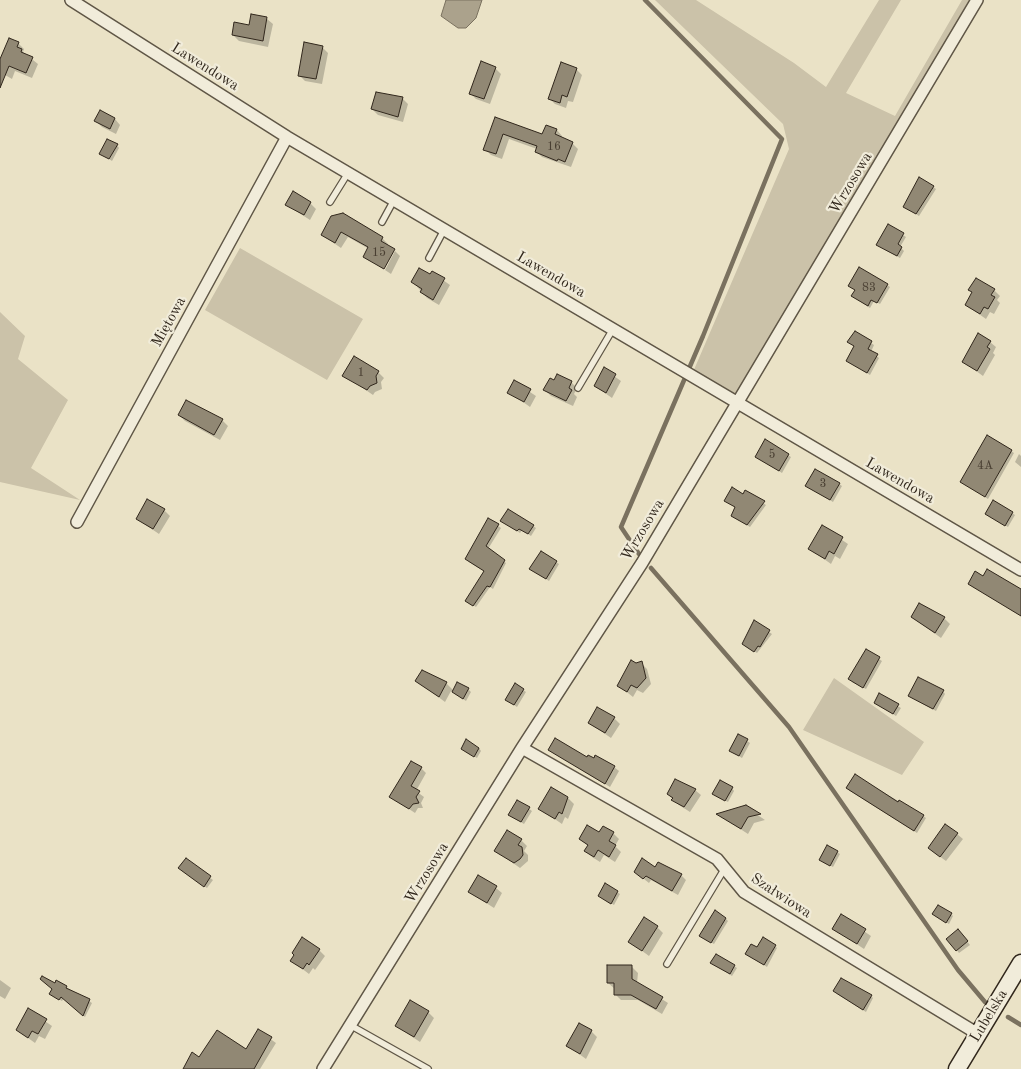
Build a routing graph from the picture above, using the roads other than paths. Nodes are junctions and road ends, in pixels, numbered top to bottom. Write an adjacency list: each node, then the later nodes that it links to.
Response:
1 (71, 0): 3 (street, Lawendowa)
2 (978, 0): 12 (street, Wrzosowa)
3 (287, 137): 4 (street, Lawendowa); 13 (street, Miętowa)
4 (348, 173): 5 (street, Lawendowa); 6 (lane)
5 (394, 200): 7 (lane); 8 (street, Lawendowa)
6 (330, 202)
7 (382, 222)
8 (444, 230): 9 (lane); 10 (street, Lawendowa)
9 (429, 258)
10 (613, 329): 11 (lane); 12 (street, Lawendowa)
11 (578, 388)
12 (737, 404): 14 (street, Lawendowa); 15 (street, Wrzosowa)
13 (77, 522)
14 (1021, 570)
15 (522, 748): 16 (street, Szałwiowa); 19 (street, Wrzosowa)
16 (725, 868): 17 (lane); 20 (street, Szałwiowa)
17 (666, 964)
18 (1019, 969): 20 (main road, Lubelska)
19 (350, 1025): 21 (street, Wrzosowa); 22 (lane)
20 (978, 1034): 23 (main road, Lubelska)
21 (323, 1069)
22 (428, 1069)
23 (957, 1069)

